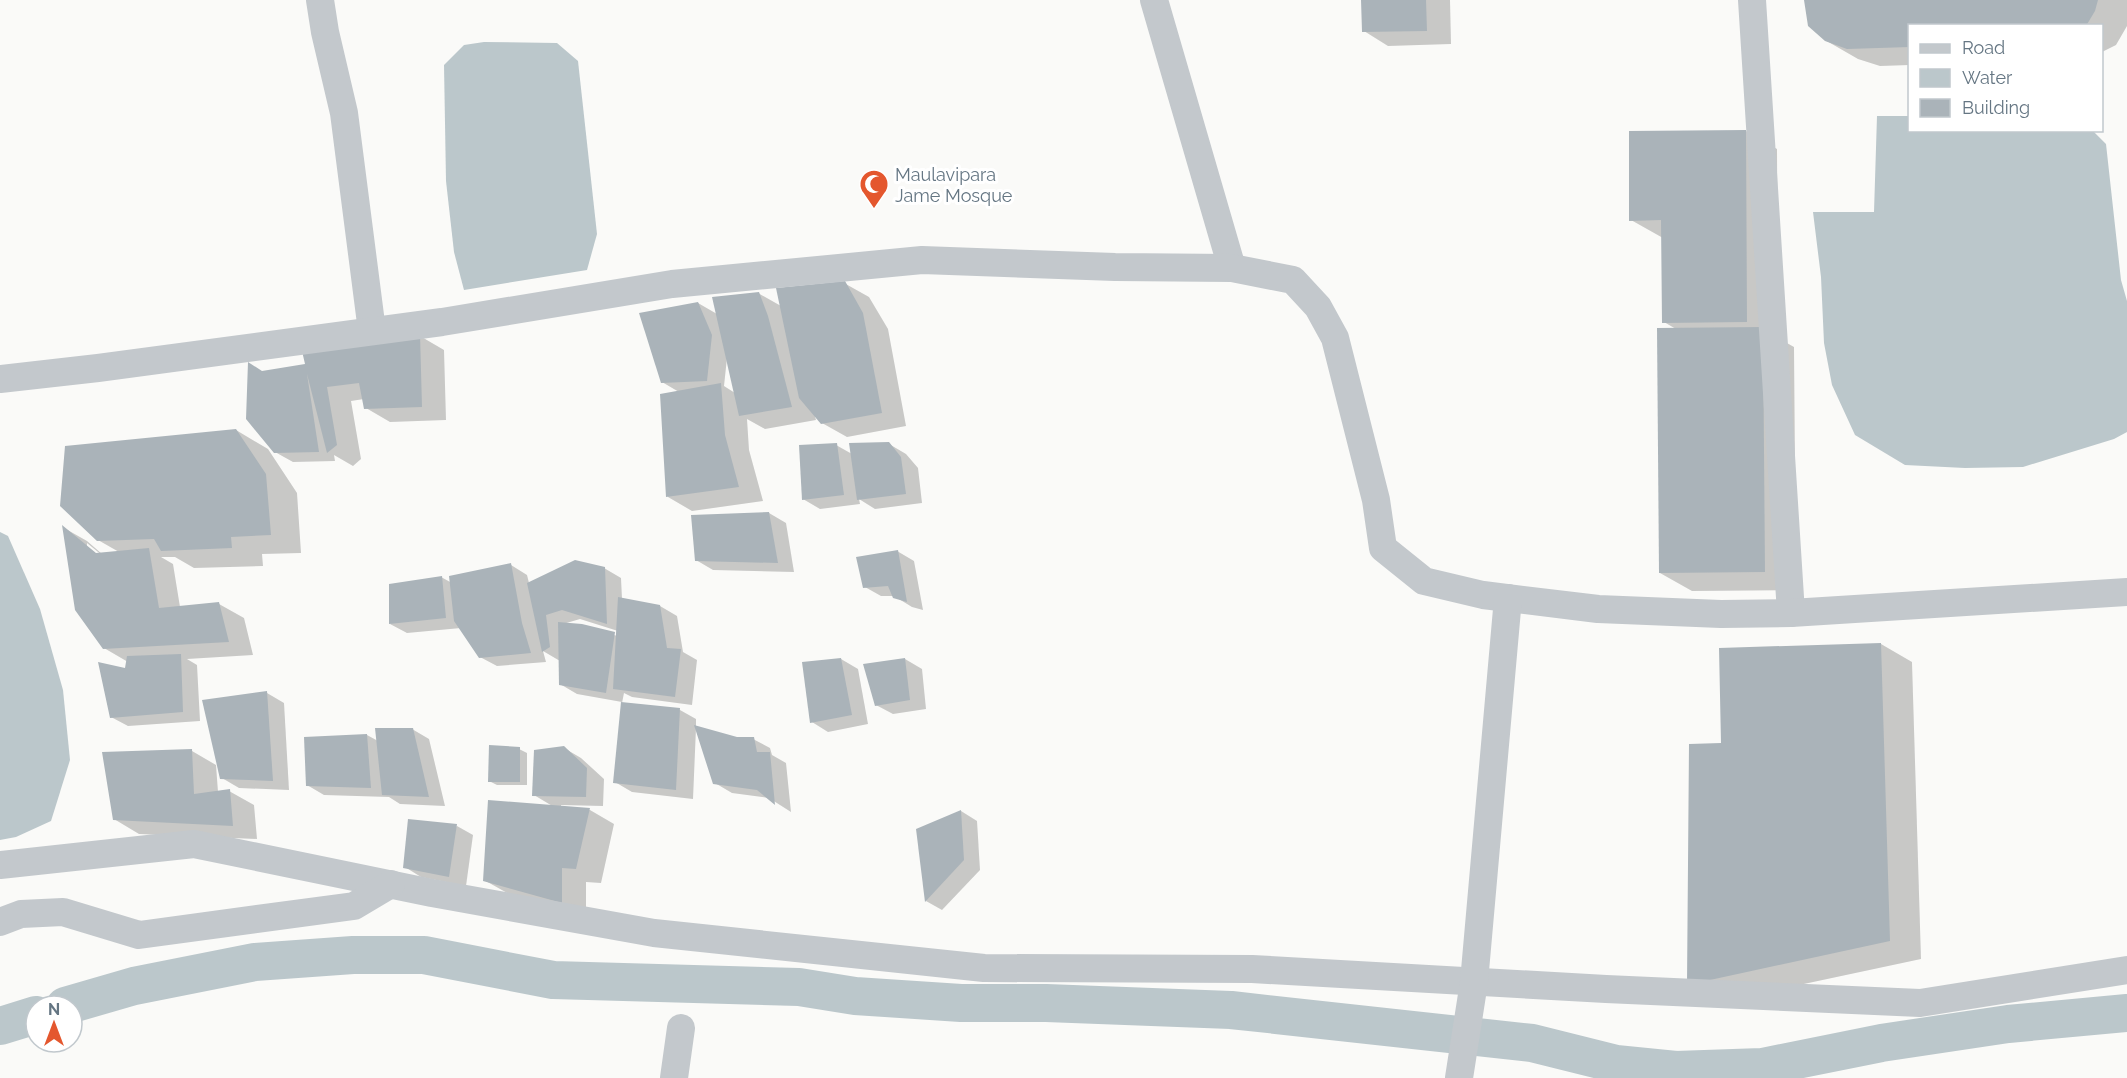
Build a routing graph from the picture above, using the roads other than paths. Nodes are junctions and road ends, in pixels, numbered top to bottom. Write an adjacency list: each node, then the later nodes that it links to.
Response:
1 (320, 0): 5 (street)
2 (1154, 0): 4 (street)
3 (1752, 0): 9 (street)
4 (1232, 268): 5 (street); 8 (street)
5 (372, 331): 6 (street)
6 (0, 379)
7 (2127, 592): 9 (street)
8 (1508, 598): 9 (street); 14 (street)
9 (1791, 613)
10 (0, 865): 11 (street)
11 (391, 884): 12 (street); 14 (street)
12 (0, 922)
13 (2127, 970): 14 (street)
14 (1473, 988): 17 (street)
15 (681, 1028): 16 (street)
16 (674, 1078)
17 (1459, 1078)

